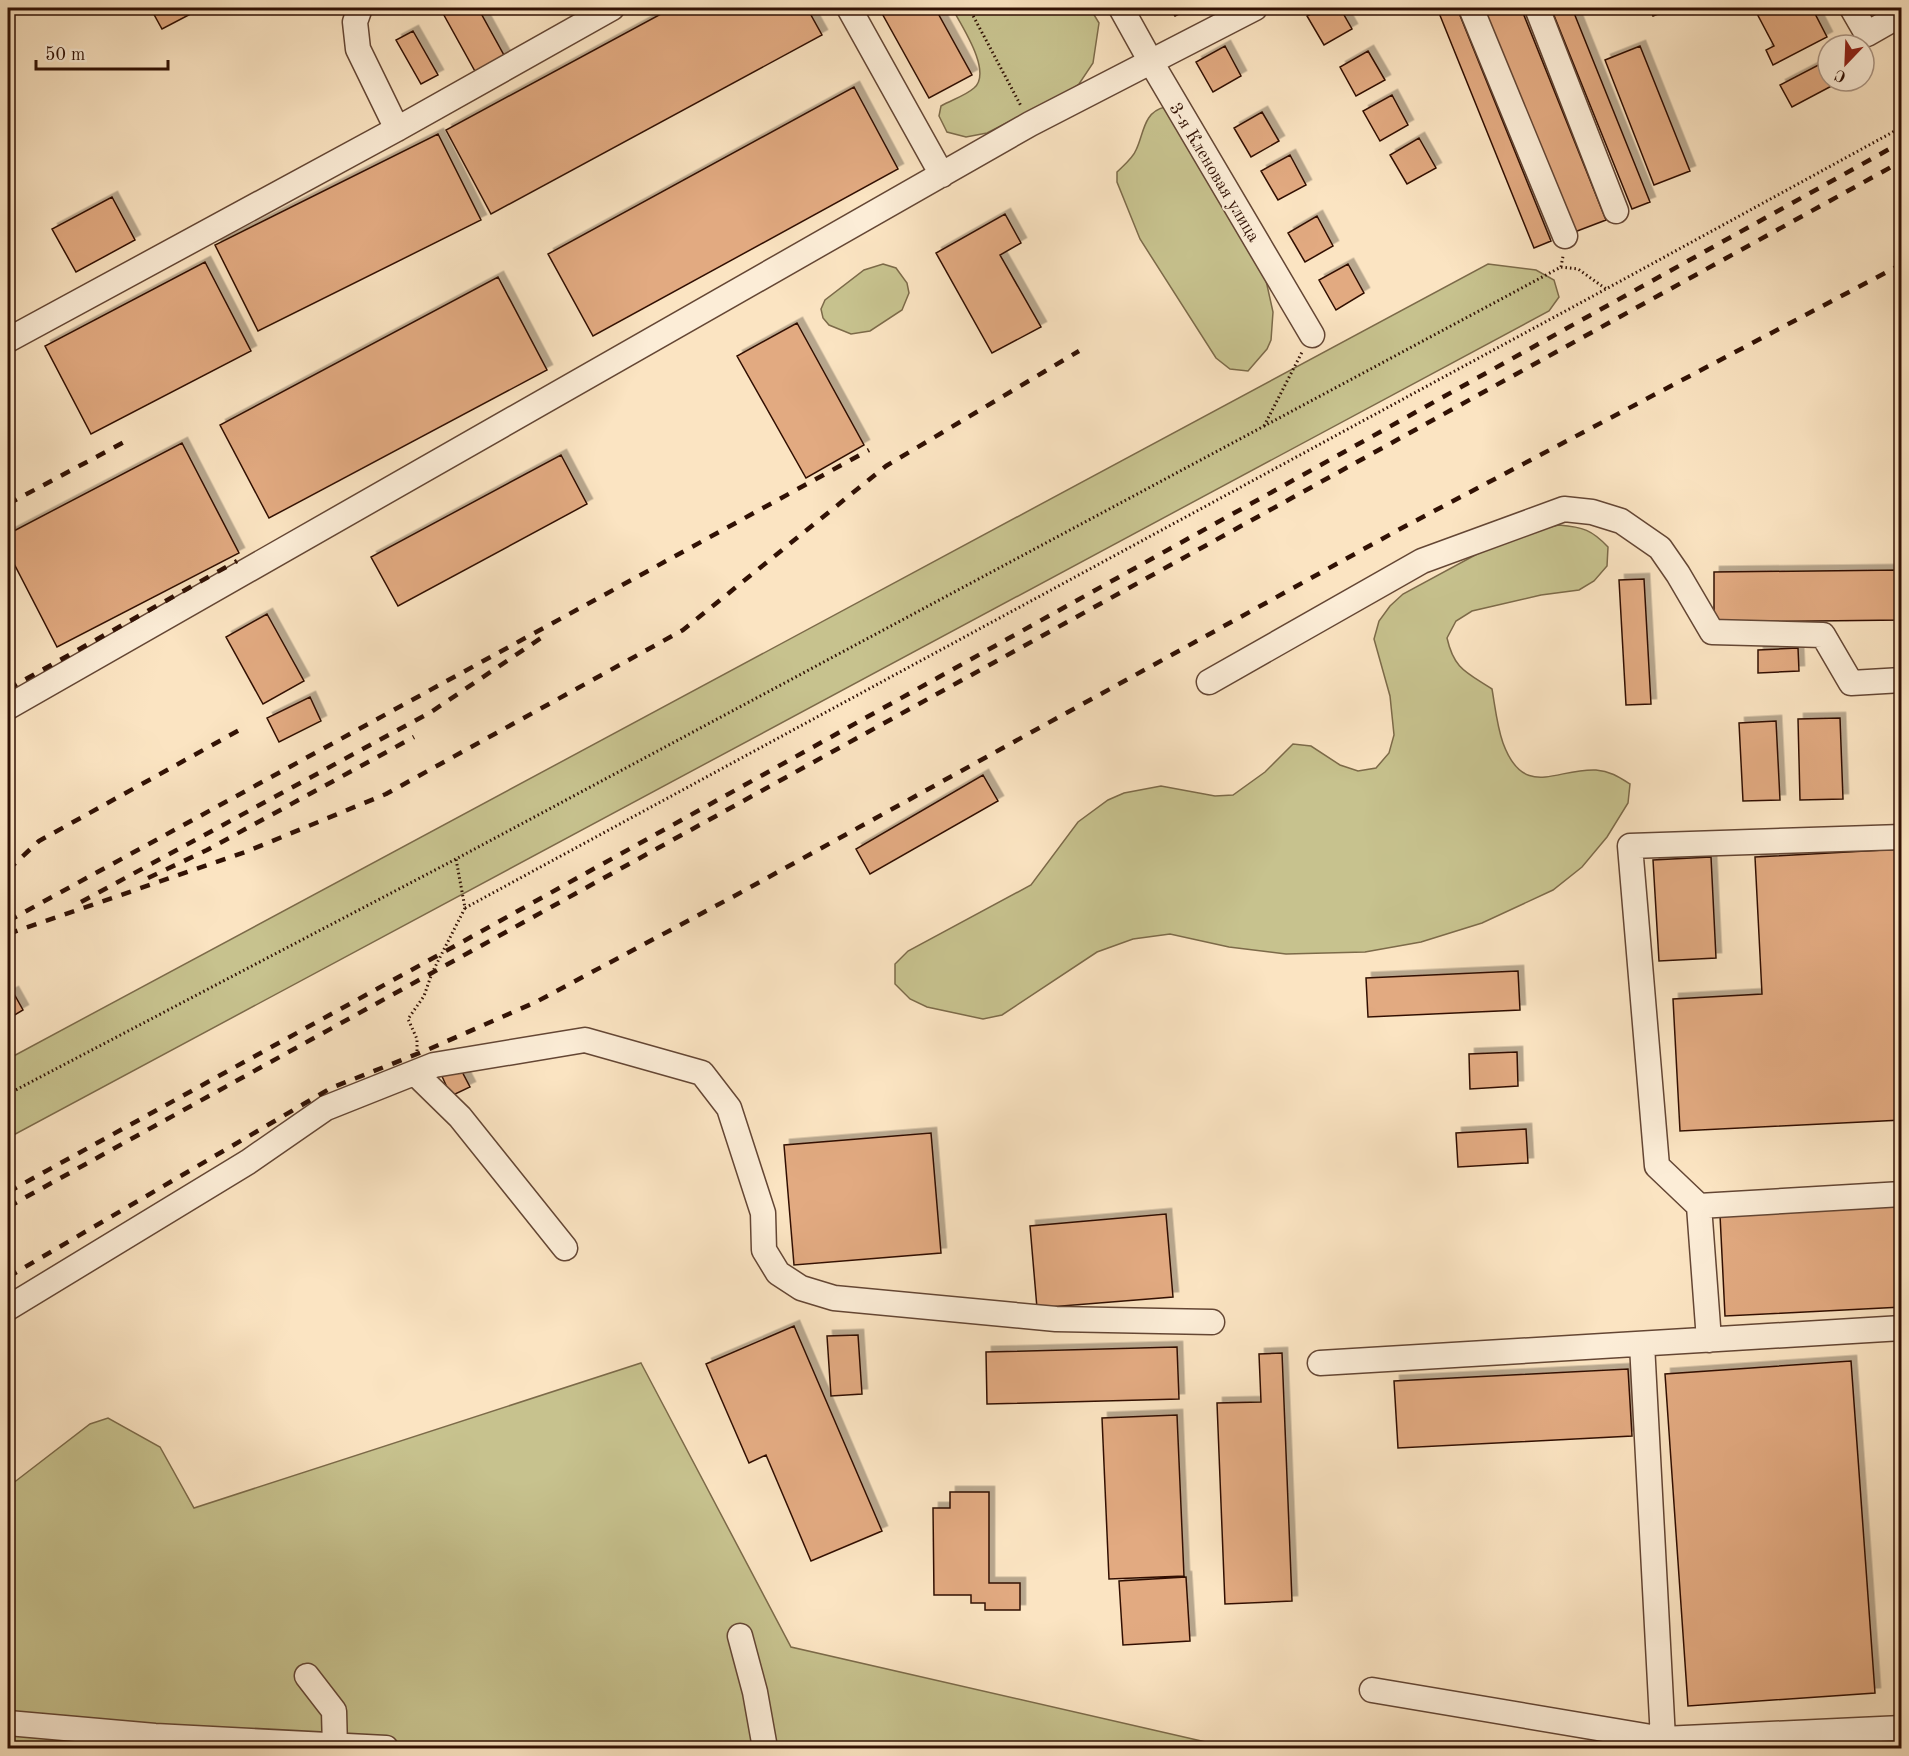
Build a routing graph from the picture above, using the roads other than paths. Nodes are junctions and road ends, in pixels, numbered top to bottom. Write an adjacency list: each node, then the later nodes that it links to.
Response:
1 (360, 8): 11 (street)
2 (612, 8): 11 (street)
3 (849, 8): 12 (street)
4 (1121, 8): 10 (street, 3-я Кленовая улица)
5 (1255, 8): 10 (street)
6 (1471, 8): 14 (street)
7 (1537, 8): 13 (street)
8 (1852, 8): 9 (street)
9 (1902, 14)
10 (1151, 63): 12 (street); 15 (street, 3-я Кленовая улица)
11 (397, 129): 16 (street)
12 (942, 175): 19 (street)
13 (1616, 211)
14 (1564, 236)
15 (1312, 335)
16 (8, 340)
17 (1902, 680): 18 (street)
18 (1209, 682)
19 (8, 707)
20 (1902, 837): 23 (street)
21 (416, 1073): 24 (street); 25 (street); 26 (street)
22 (1902, 1194): 23 (street)
23 (1699, 1206): 28 (street)
24 (565, 1248)
25 (8, 1308)
26 (1212, 1322)
27 (1902, 1328): 28 (street)
28 (1709, 1340): 29 (street)
29 (1642, 1344): 30 (street); 36 (street)
30 (1320, 1363)
31 (740, 1636): 40 (street)
32 (307, 1676): 38 (street)
33 (1372, 1690): 36 (street)
34 (8, 1723): 37 (street)
35 (1902, 1728): 36 (street)
36 (1663, 1739)
37 (155, 1742): 38 (street)
38 (335, 1747): 39 (street)
39 (386, 1749)
40 (765, 1749)

